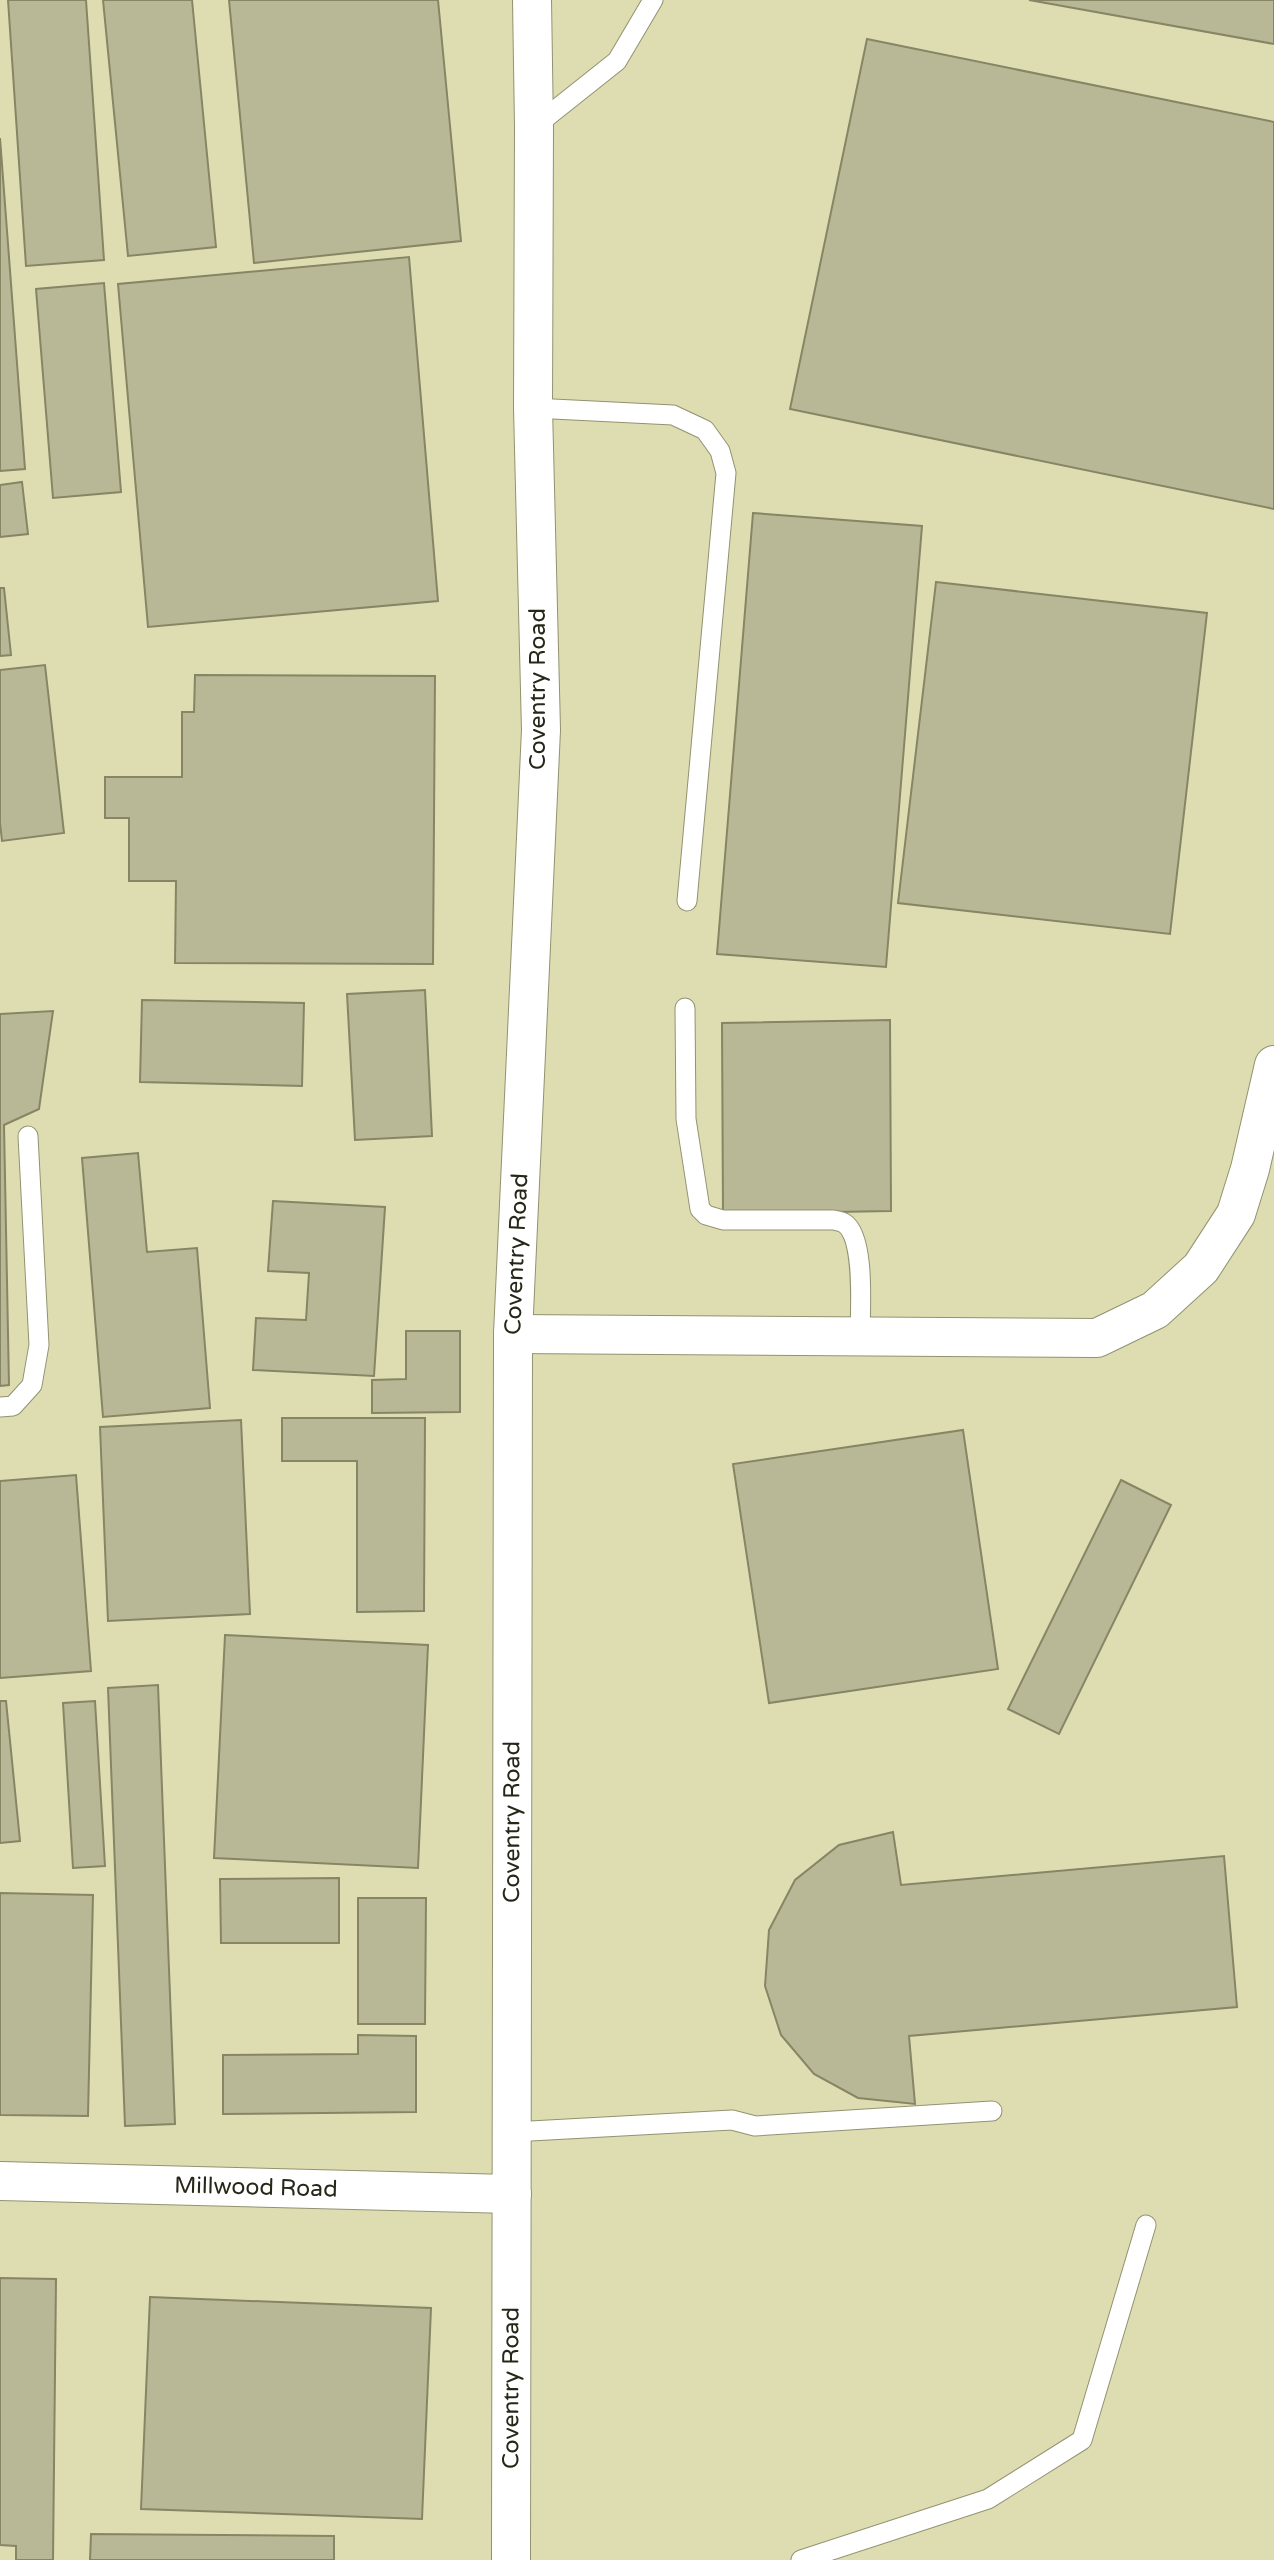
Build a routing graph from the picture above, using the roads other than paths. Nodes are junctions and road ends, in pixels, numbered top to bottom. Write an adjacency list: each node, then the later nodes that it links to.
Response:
1 (532, 0): 3 (street, Coventry Road)
2 (653, 0): 3 (lane)
3 (534, 127): 4 (street, Coventry Road)
4 (533, 408): 5 (lane); 9 (street, Coventry Road)
5 (687, 901)
6 (685, 1009): 10 (lane)
7 (1274, 1065): 10 (street)
8 (28, 1136): 11 (lane)
9 (513, 1334): 10 (street); 13 (street, Coventry Road)
10 (860, 1337)
11 (0, 1407)
12 (992, 2111): 13 (lane)
13 (512, 2132): 15 (street, Coventry Road)
14 (0, 2180): 15 (street, Millwood Road)
15 (512, 2194): 17 (street, Coventry Road)
16 (1146, 2225): 18 (lane)
17 (511, 2560)
18 (801, 2560)

